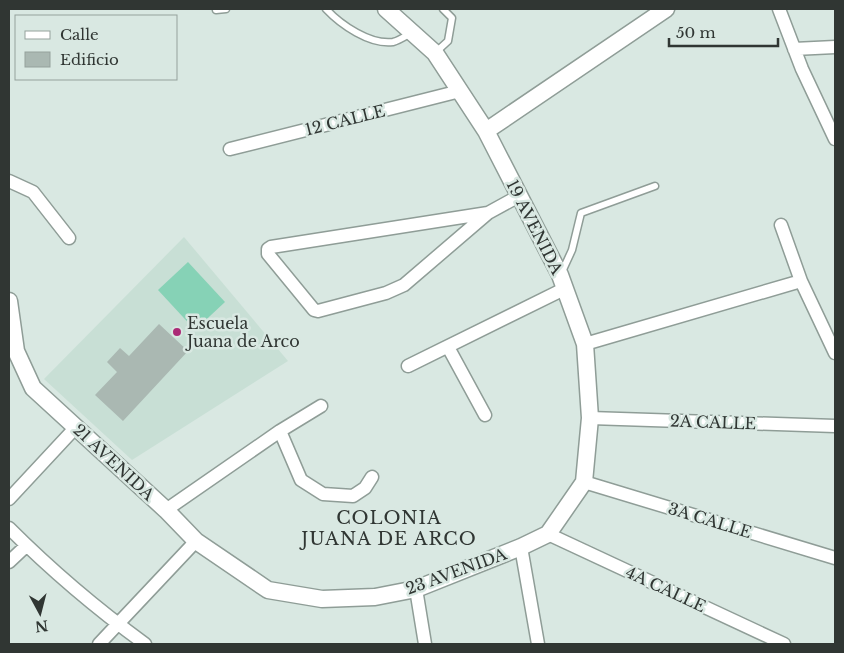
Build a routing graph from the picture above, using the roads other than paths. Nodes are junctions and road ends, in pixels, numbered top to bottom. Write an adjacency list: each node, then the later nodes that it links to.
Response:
1 (226, 9): 7 (lane)
2 (326, 9): 8 (lane)
3 (386, 9): 8 (street, 19 AVENIDA)
4 (443, 9): 11 (lane)
5 (666, 9): 13 (street)
6 (779, 9): 10 (street)
7 (216, 10)
8 (412, 32): 11 (street, 19 AVENIDA)
9 (835, 47): 10 (street)
10 (794, 49): 14 (street)
11 (435, 53): 12 (street, 19 AVENIDA)
12 (460, 90): 13 (street, 19 AVENIDA); 15 (street, 12 CALLE)
13 (486, 131): 18 (street, 19 AVENIDA)
14 (835, 140)
15 (230, 149)
16 (9, 181): 21 (street)
17 (655, 186): 23 (lane)
18 (520, 196): 19 (street); 23 (street, 19 AVENIDA)
19 (488, 213): 19 (street)
20 (781, 226): 22 (street)
21 (69, 238)
22 (801, 280): 25 (street); 27 (street)
23 (562, 282): 25 (street, 19 AVENIDA); 26 (street)
24 (9, 301): 33 (street, 21 AVENIDA)
25 (585, 344): 31 (street, 19 AVENIDA)
26 (448, 346): 28 (street); 30 (street)
27 (835, 353)
28 (408, 366)
29 (321, 406): 34 (street)
30 (486, 415)
31 (590, 418): 32 (street, 2A CALLE); 36 (street, 19 AVENIDA)
32 (835, 426)
33 (76, 427): 37 (street); 38 (street, 21 AVENIDA)
34 (280, 431): 35 (street); 38 (street)
35 (372, 477)
36 (584, 482): 40 (street, 23 AVENIDA); 44 (street, 3A CALLE)
37 (9, 499)
38 (166, 510): 41 (street, 21 AVENIDA)
39 (9, 528): 42 (street)
40 (548, 534): 43 (street, 23 AVENIDA); 49 (street, 4A CALLE)
41 (196, 541): 47 (street, 21 AVENIDA); 48 (street)
42 (26, 546): 45 (street); 48 (street)
43 (522, 547): 46 (street, 23 AVENIDA); 53 (street)
44 (835, 558)
45 (9, 562)
46 (416, 588): 47 (street, 23 AVENIDA); 52 (street)
47 (268, 590)
48 (118, 624): 50 (street); 51 (street)
49 (770, 641): 54 (street, 4A CALLE)
50 (99, 644)
51 (145, 644)
52 (425, 644)
53 (540, 644)
54 (784, 644)

